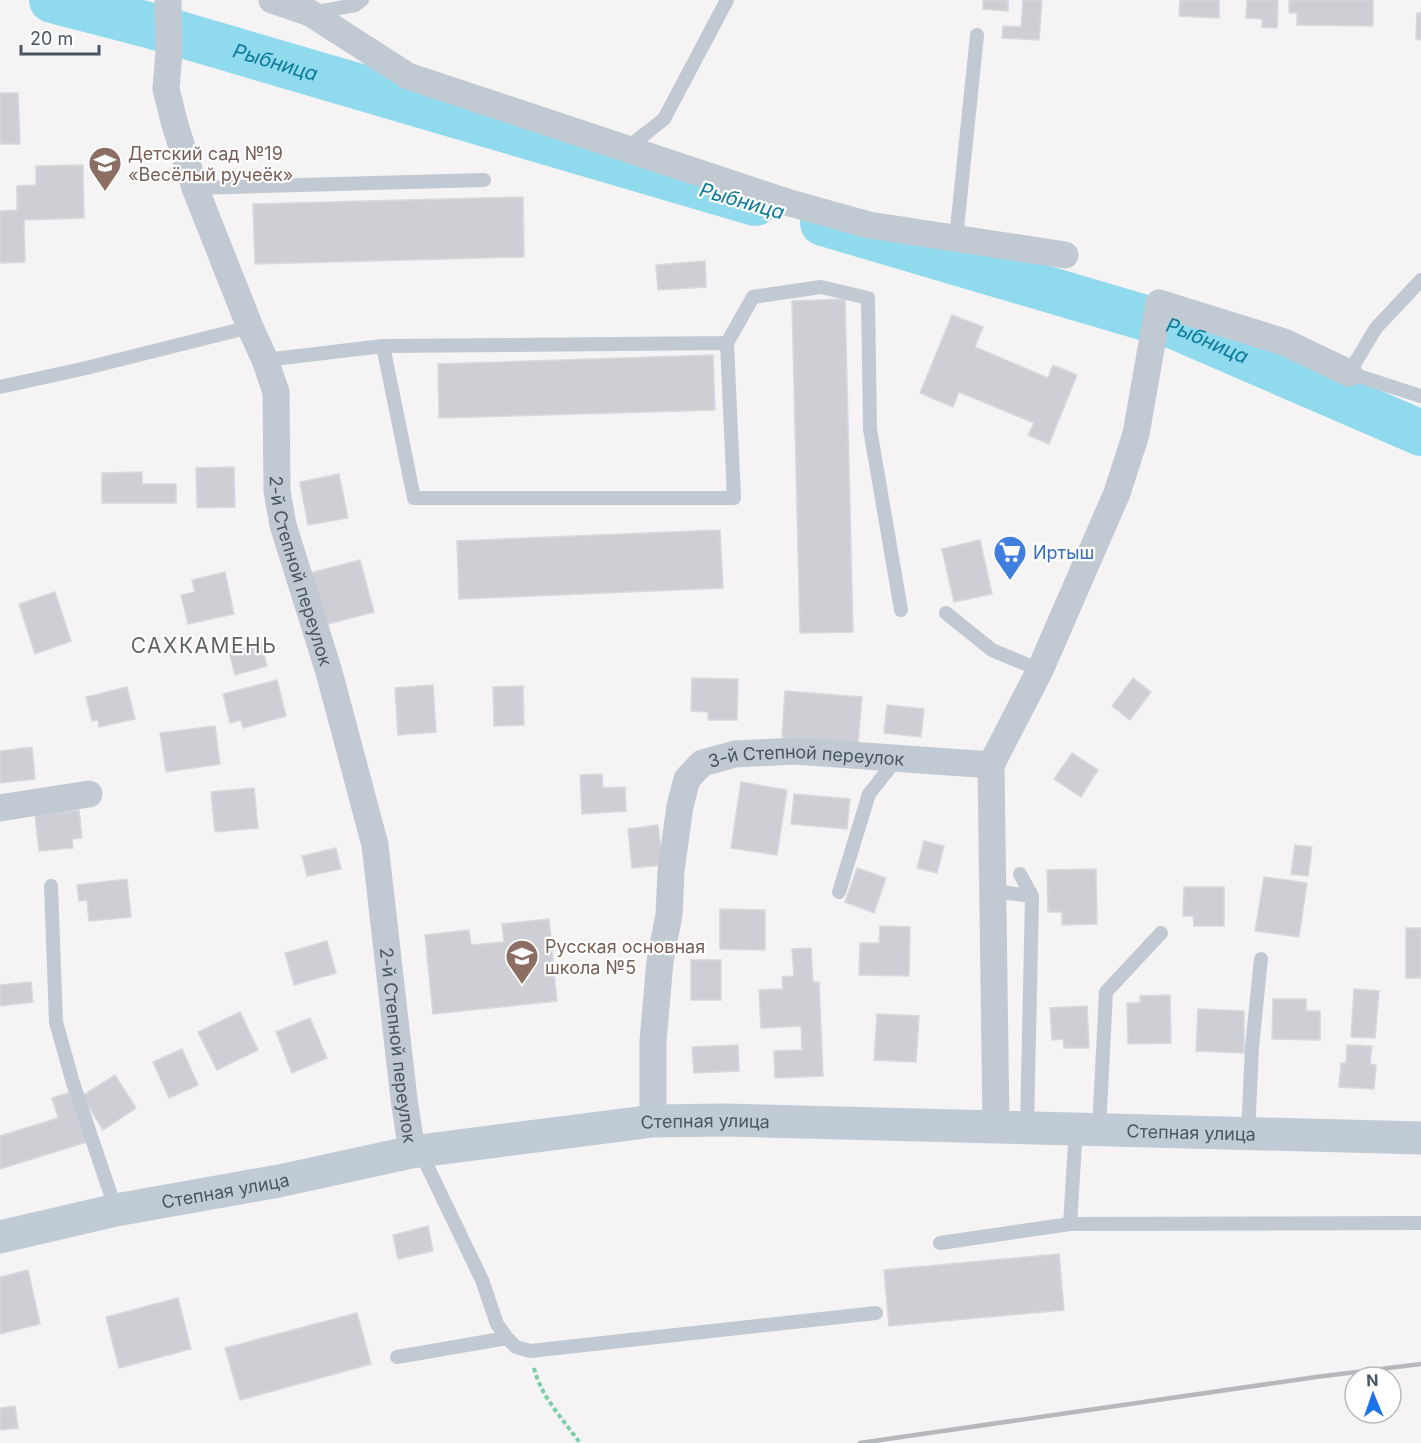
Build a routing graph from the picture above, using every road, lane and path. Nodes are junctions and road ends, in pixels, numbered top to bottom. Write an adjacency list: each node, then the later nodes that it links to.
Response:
1 (168, 0): 9 (street, 2-й Степной переулок)
2 (272, 0): 5 (street)
3 (362, 0): 5 (lane)
4 (727, 0): 7 (lane)
5 (310, 13): 7 (street)
6 (977, 35): 10 (lane)
7 (626, 149): 10 (street)
8 (484, 180): 9 (lane)
9 (195, 188): 13 (street, 2-й Степной переулок)
10 (956, 238): 11 (street)
11 (1065, 255)
12 (1421, 280): 17 (lane)
13 (250, 327): 16 (street, 2-й Степной переулок); 18 (lane)
14 (727, 343): 15 (lane); 15 (lane); 20 (lane)
15 (383, 346): 16 (lane)
16 (265, 360): 39 (street, 2-й Степной переулок)
17 (1349, 373): 19 (lane); 22 (street)
18 (0, 387)
19 (1421, 396)
20 (901, 610)
21 (946, 613): 22 (lane)
22 (1040, 670): 24 (street)
23 (896, 760): 24 (street, 3-й Степной переулок); 29 (lane); 34 (street, 3-й Степной переулок)
24 (991, 765): 30 (street)
25 (89, 794): 26 (street)
26 (0, 808)
27 (1020, 874): 31 (lane)
28 (51, 886): 40 (lane)
29 (839, 891)
30 (993, 891): 31 (lane); 35 (street)
31 (1032, 896): 35 (lane)
32 (1161, 933): 36 (lane)
33 (1261, 959): 37 (lane)
34 (653, 1121): 35 (main road, Степная улица); 39 (main road, Степная улица)
35 (1011, 1127): 36 (main road, Степная улица)
36 (1088, 1129): 37 (main road, Степная улица); 42 (lane)
37 (1248, 1134): 38 (main road, Степная улица)
38 (1421, 1138)
39 (416, 1152): 40 (main road, Степная улица); 46 (lane)
40 (116, 1210): 43 (main road, Степная улица)
41 (1421, 1223): 42 (lane)
42 (1070, 1224): 44 (lane)
43 (0, 1237)
44 (940, 1243)
45 (876, 1313): 47 (lane)
46 (507, 1338): 47 (lane); 48 (lane)
47 (530, 1351): 49 (path)
48 (396, 1357)
49 (580, 1443)

